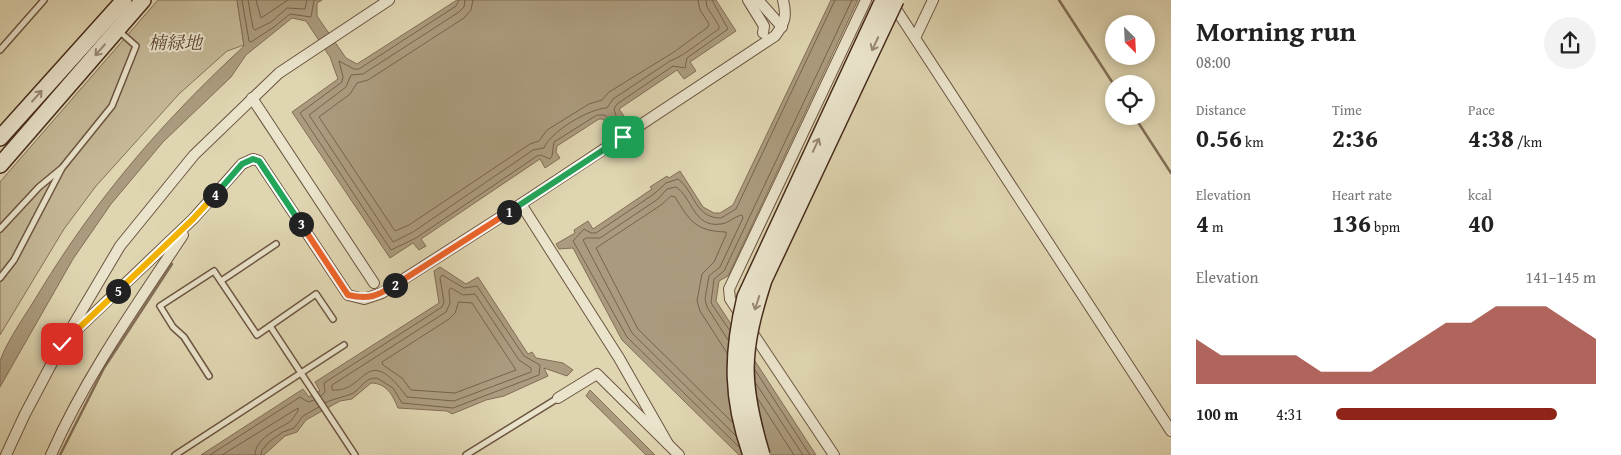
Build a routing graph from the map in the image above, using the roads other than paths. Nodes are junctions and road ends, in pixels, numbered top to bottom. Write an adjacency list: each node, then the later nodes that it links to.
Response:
1 (44, 0): 17 (lane)
2 (124, 0): 19 (street, one-way to 2)
3 (143, 0): 14 (street)
4 (388, 0): 18 (street)
5 (748, 0): 15 (street)
6 (758, 0): 13 (street)
7 (783, 0): 13 (street)
8 (866, 0): 46 (street)
9 (883, 0): 44 (street, one-way to 9, bridge)
10 (890, 0): 16 (street)
11 (896, 0): 45 (street, one-way to 45, bridge)
12 (933, 0): 16 (street)
13 (782, 27): 22 (street)
14 (118, 29): 20 (street, one-way to 20); 21 (lane)
15 (763, 33)
16 (915, 38): 36 (street)
17 (0, 50)
18 (252, 98): 28 (street); 31 (street)
19 (2, 133)
20 (0, 165)
21 (62, 168): 24 (lane); 26 (lane)
22 (521, 204): 23 (street); 37 (street)
23 (193, 219): 31 (street); 39 (street)
24 (0, 229)
25 (276, 244): 27 (lane)
26 (0, 278)
27 (221, 281): 30 (lane); 34 (lane)
28 (374, 283)
29 (333, 319): 30 (lane)
30 (270, 326): 33 (lane)
31 (62, 344): 38 (street)
32 (344, 345): 33 (lane)
33 (301, 373): 40 (lane); 41 (lane)
34 (209, 376)
35 (558, 398): 37 (street); 42 (lane)
36 (1171, 431)
37 (668, 444): 43 (street)
38 (6, 455)
39 (51, 455)
40 (175, 455)
41 (355, 455)
42 (466, 455)
43 (679, 455)
44 (751, 455)
45 (762, 455)
46 (834, 455)

